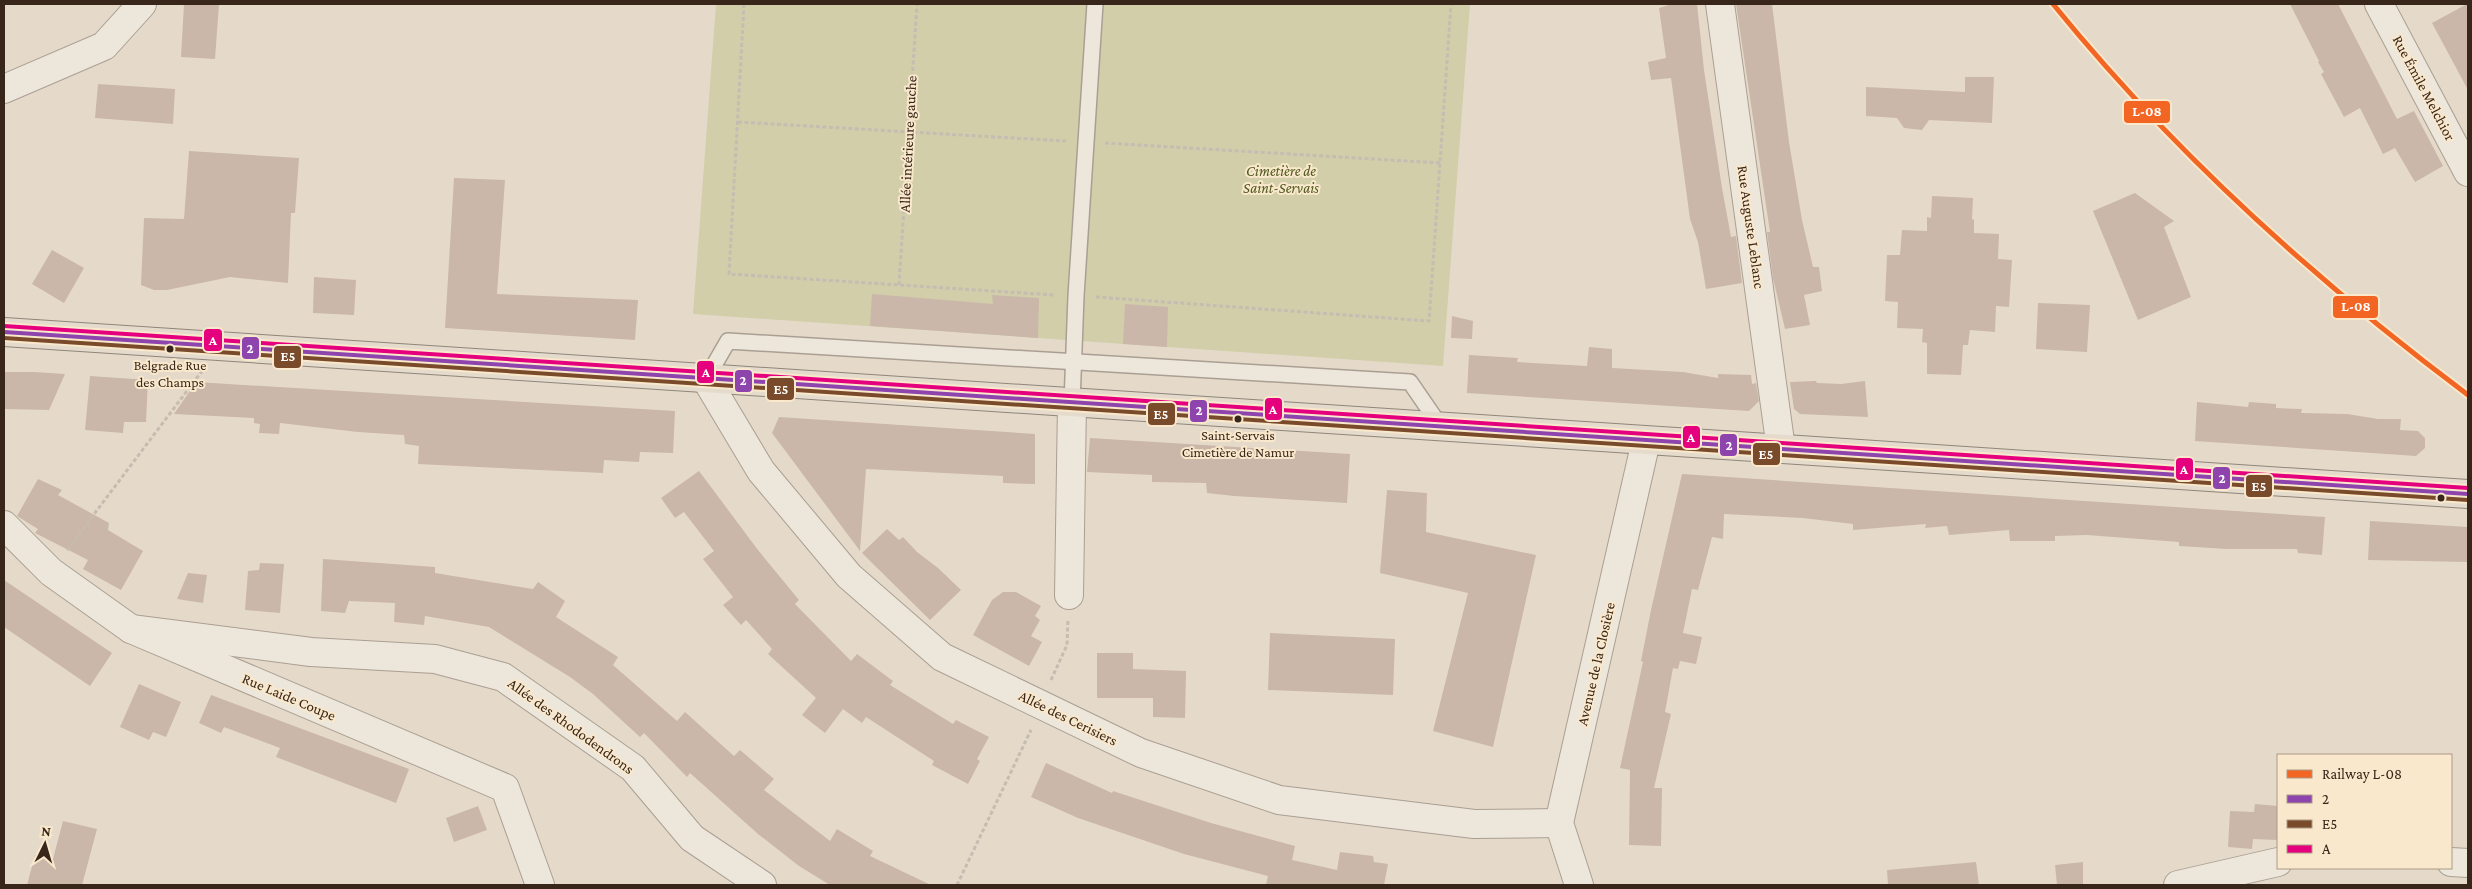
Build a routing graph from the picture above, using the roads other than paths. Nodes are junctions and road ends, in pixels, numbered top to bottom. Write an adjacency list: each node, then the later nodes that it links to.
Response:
1 (142, 4): 5 (street)
2 (1094, 4): 8 (lane)
3 (1720, 4): 13 (street, Rue Auguste Leblanc)
4 (2380, 4): 6 (street, Rue Émile Melchior)
5 (4, 90)
6 (2468, 172)
7 (4, 332): 9 (main road)
8 (1073, 361): 9 (lane); 10 (lane); 11 (lane)
9 (706, 378): 10 (main road); 18 (street, Allée des Cerisiers)
10 (1072, 403): 11 (main road); 16 (street)
11 (1441, 427): 12 (main road)
12 (1646, 440): 13 (main road); 18 (street, Avenue de la Closière)
13 (1781, 449): 14 (main road)
14 (2468, 494)
15 (4, 525): 17 (street, Rue Laide Coupe)
16 (1069, 595)
17 (131, 629): 22 (street, Rue Laide Coupe); 23 (street, Allée des Rhododendrons)
18 (1559, 823): 24 (street)
19 (2277, 862): 25 (street)
20 (2452, 862): 21 (street)
21 (2468, 863)
22 (540, 885)
23 (762, 885)
24 (1579, 885)
25 (2178, 885)

